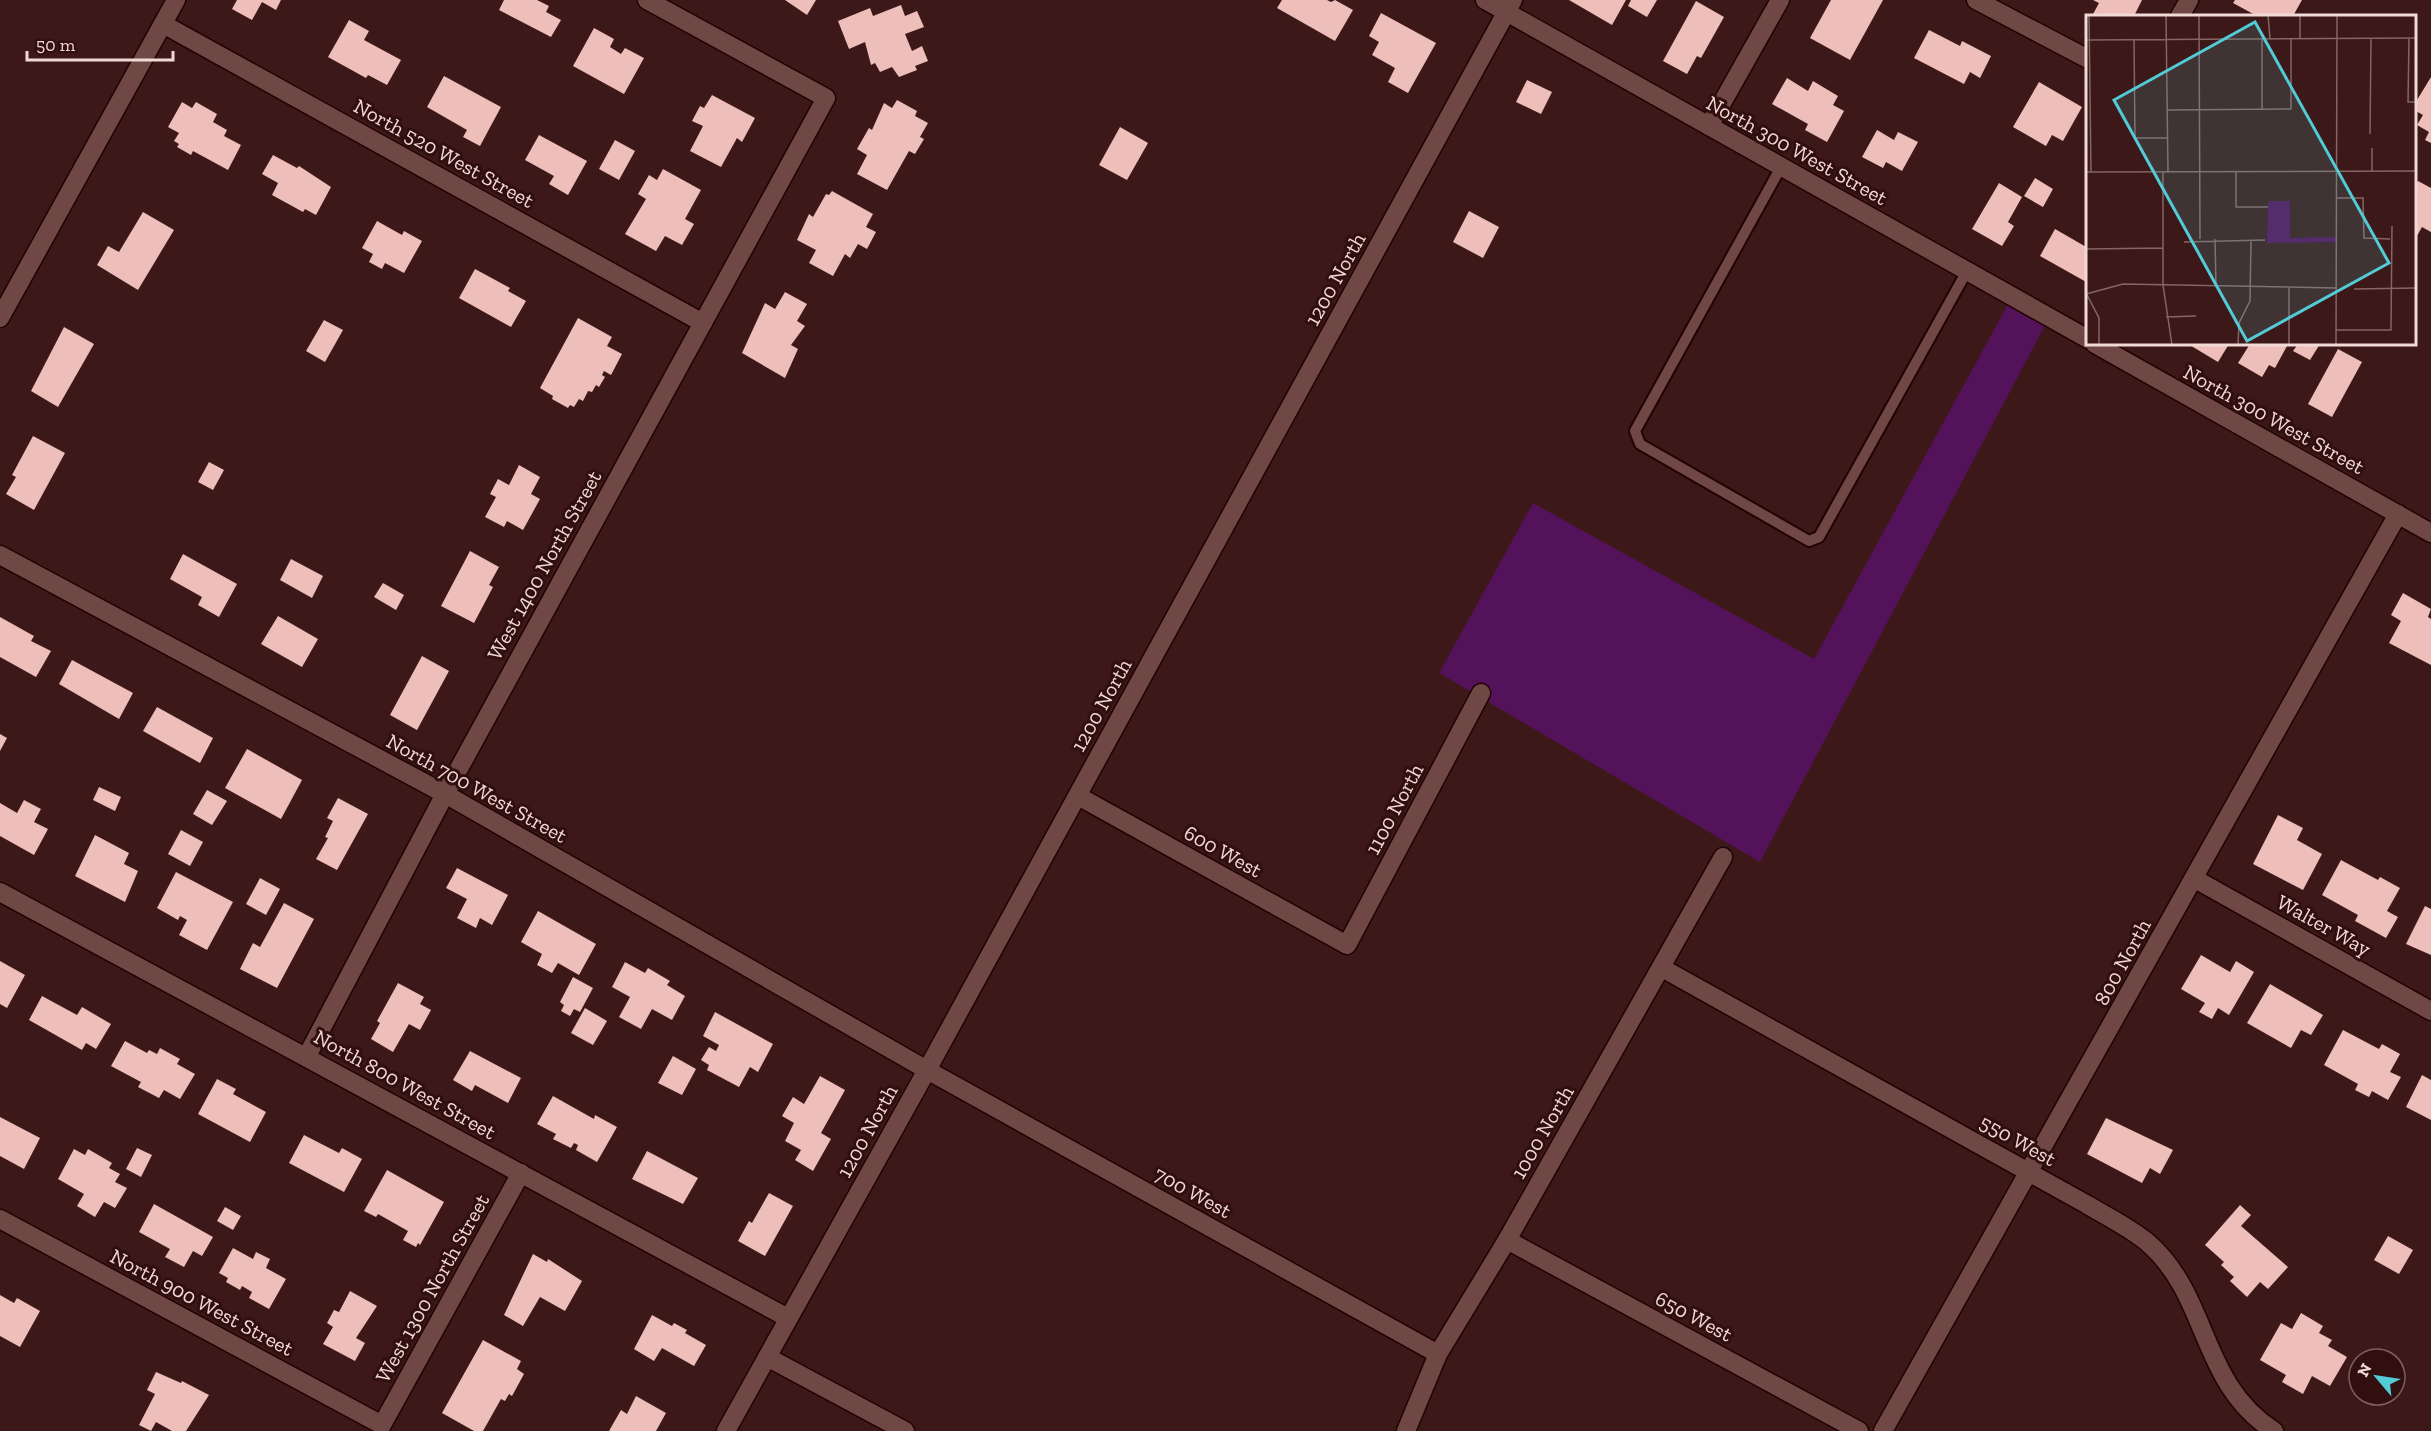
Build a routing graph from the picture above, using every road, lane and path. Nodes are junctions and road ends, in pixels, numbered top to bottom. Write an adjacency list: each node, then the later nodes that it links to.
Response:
1 (176, 0): 9 (street)
2 (647, 0): 15 (street, West 1400 North Street)
3 (1485, 0): 7 (street, North 300 West Street)
4 (1780, 0): 11 (street)
5 (1976, 0): 10 (street)
6 (2189, 0): 8 (street)
7 (1510, 6): 11 (street, North 300 West Street); 23 (street, 1200 North)
8 (2181, 15)
9 (163, 24): 14 (street); 15 (street, North 520 West Street)
10 (2086, 58)
11 (1708, 126): 12 (street, North 300 West Street)
12 (1781, 167): 13 (street, North 300 West Street); 13 (lane)
13 (1967, 271): 16 (street, North 300 West Street)
14 (0, 318)
15 (703, 323): 22 (street, West 1400 North Street)
16 (2086, 338)
17 (2097, 345): 18 (street, North 300 West Street)
18 (2398, 514): 19 (street, North 300 West Street); 25 (street, 800 North)
19 (2431, 533)
20 (0, 555): 22 (street, North 700 West Street)
21 (1481, 693): 27 (street, 1100 North)
22 (445, 794): 30 (street, West 1400 North Street); 31 (street, North 700 West Street)
23 (1078, 796): 27 (street, 600 West); 31 (street, 1200 North)
24 (1723, 857): 28 (street, 1000 North)
25 (2195, 879): 29 (street, Walter Way); 32 (street, 800 North)
26 (0, 892): 30 (street, North 800 West Street)
27 (1347, 945)
28 (1662, 968): 32 (street, 550 West); 35 (street, 1000 North)
29 (2431, 1011)
30 (306, 1056): 33 (street, North 800 West Street)
31 (927, 1070): 36 (street, 1200 North); 37 (street, 700 West)
32 (2029, 1172): 44 (street, 800 North); 45 (street, 550 West)
33 (521, 1173): 36 (street, North 800 West Street); 39 (street, West 1300 North Street)
34 (0, 1218): 39 (street, North 900 West Street)
35 (1507, 1240): 37 (street, 1000 North); 43 (street, 650 West)
36 (788, 1318): 38 (street, 1200 North)
37 (1438, 1354): 42 (street, 1000 North)
38 (766, 1357): 40 (street, 1200 North); 41 (street)
39 (382, 1425)
40 (726, 1431)
41 (906, 1431)
42 (1406, 1431)
43 (1859, 1431)
44 (1883, 1431)
45 (2274, 1431)

